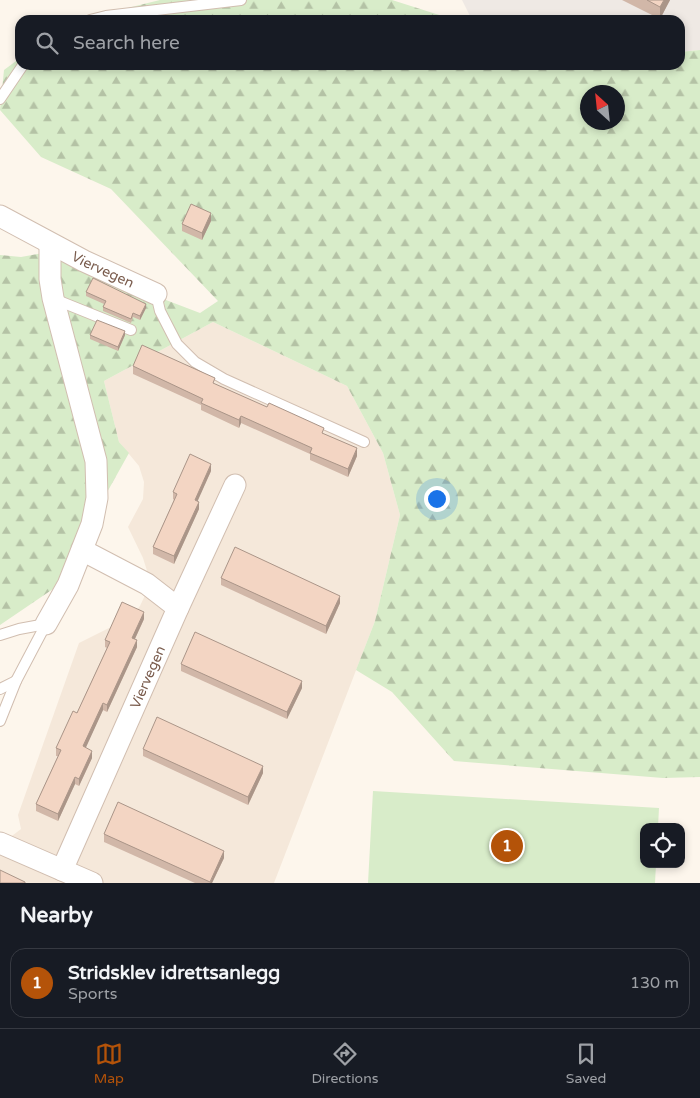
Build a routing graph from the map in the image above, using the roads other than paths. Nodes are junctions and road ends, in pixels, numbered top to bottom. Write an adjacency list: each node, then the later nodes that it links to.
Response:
1 (241, 0): 2 (lane)
2 (116, 15)
3 (20, 70): 4 (lane)
4 (0, 99)
5 (0, 216): 6 (street, Viervegen)
6 (50, 244): 7 (street, Viervegen); 8 (street, Viervegen)
7 (156, 294): 10 (lane)
8 (53, 298): 9 (lane); 12 (street, Viervegen)
9 (131, 330)
10 (364, 442)
11 (235, 485): 13 (street, Viervegen)
12 (82, 550): 13 (street); 14 (street, Viervegen)
13 (178, 608): 20 (street, Viervegen)
14 (46, 624): 15 (lane); 16 (lane)
15 (0, 635)
16 (16, 682): 17 (lane); 18 (lane)
17 (0, 689)
18 (0, 721)
19 (0, 843): 20 (street)
20 (62, 870): 21 (street)
21 (92, 883)

